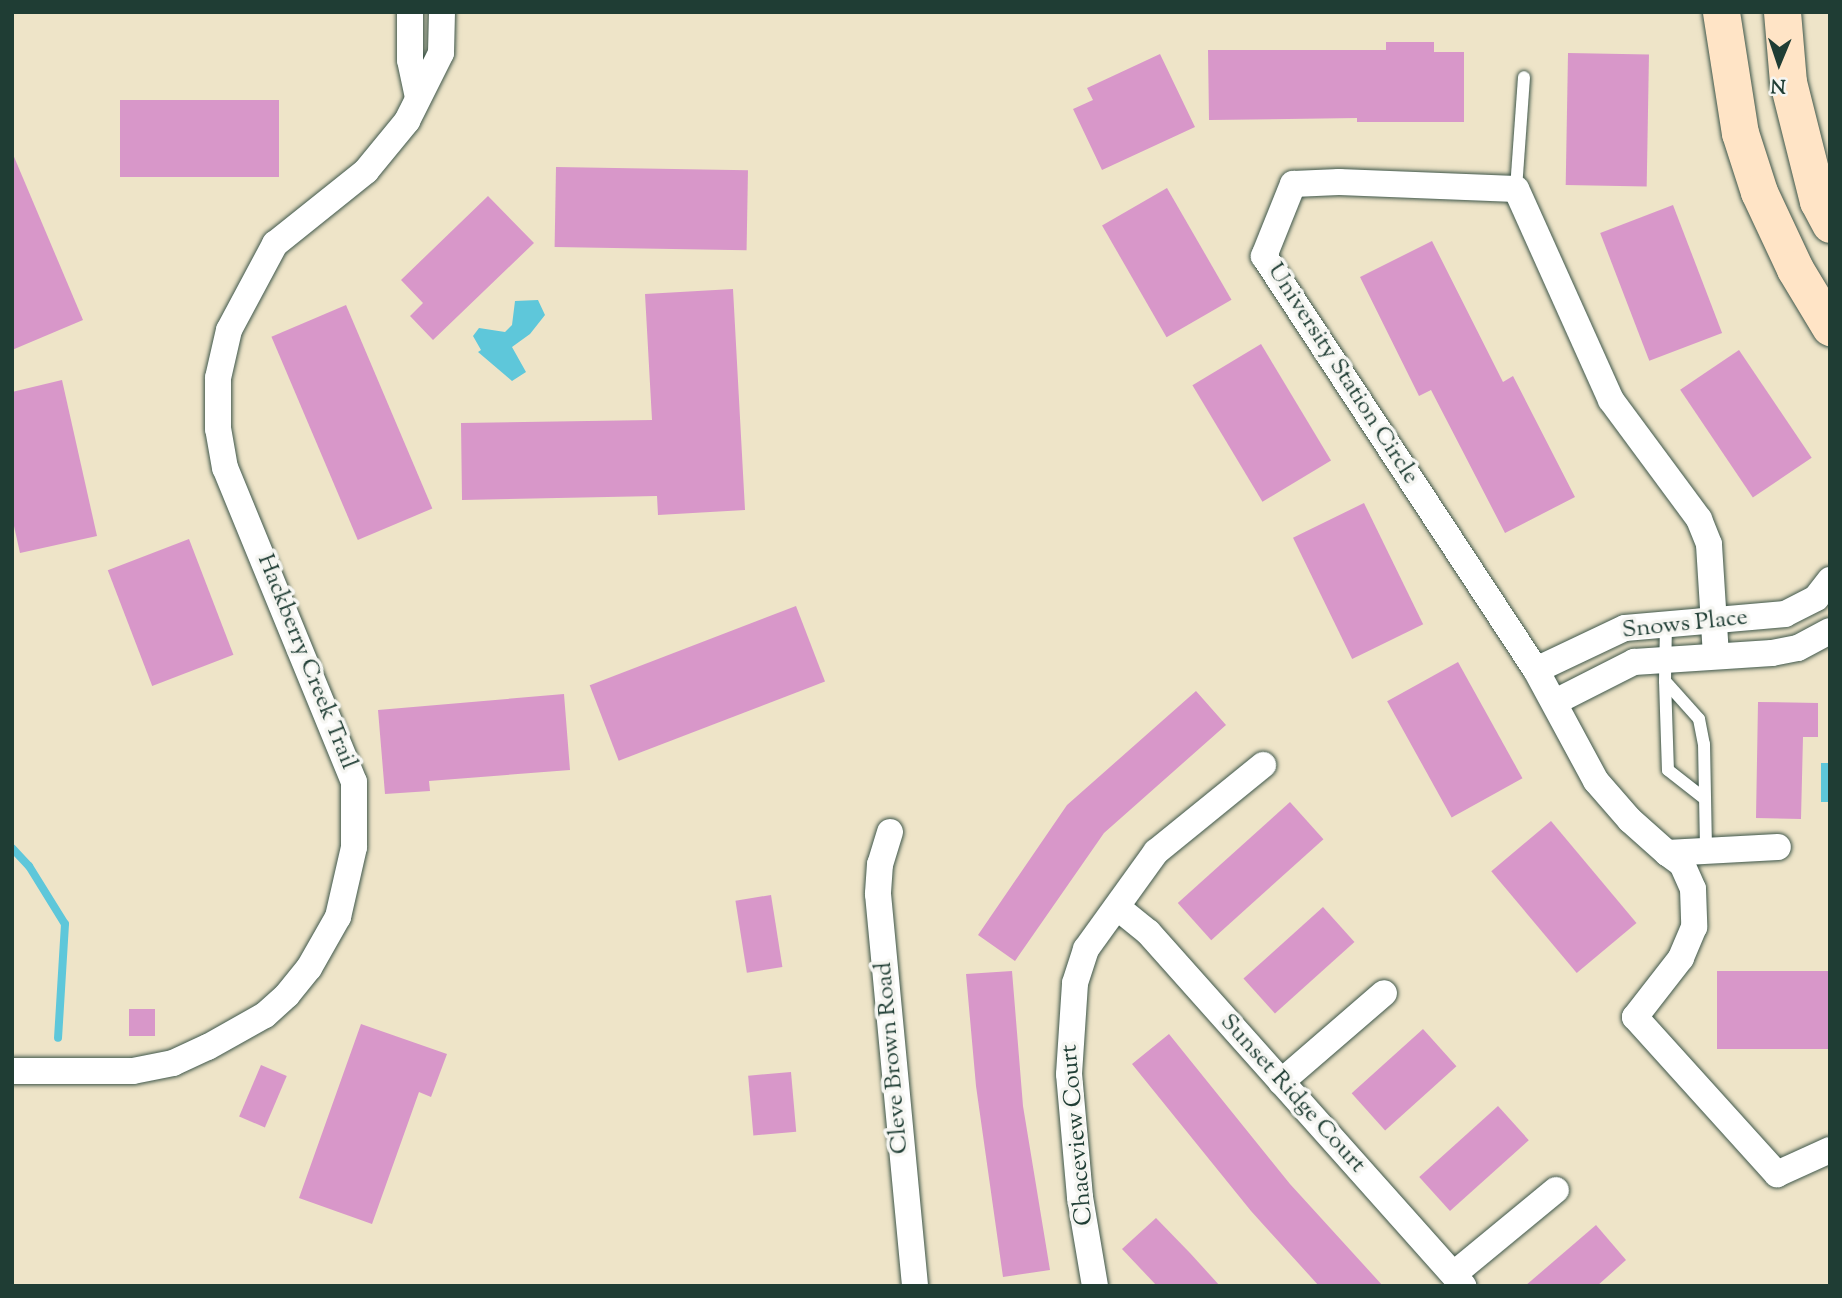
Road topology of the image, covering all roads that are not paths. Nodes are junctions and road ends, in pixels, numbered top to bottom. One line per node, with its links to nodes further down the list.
1 (410, 12): 6 (street)
2 (442, 12): 6 (street, Hackberry Creek Trail)
3 (1721, 12): 9 (street)
4 (1782, 12): 8 (street)
5 (1524, 77): 7 (lane)
6 (418, 97): 26 (street, Hackberry Creek Trail)
7 (1516, 189): 11 (street); 15 (street, University Station Circle)
8 (1830, 224)
9 (1830, 327)
10 (1830, 580): 11 (street, Snows Place)
11 (1714, 620): 12 (street, Snows Place); 14 (street)
12 (1665, 623): 15 (street, Snows Place); 16 (lane)
13 (1830, 631): 14 (street, Snows Place)
14 (1716, 656): 16 (street, Snows Place)
15 (1536, 670): 17 (street, University Station Circle)
16 (1665, 670): 17 (street, Snows Place); 19 (lane); 19 (lane)
17 (1555, 702): 23 (street, University Station Circle)
18 (1263, 765): 24 (street, Chaceview Court)
19 (1705, 799): 22 (lane)
20 (890, 832): 31 (street, Cleve Brown Road)
21 (1778, 847): 22 (street)
22 (1706, 851): 23 (street)
23 (1667, 853): 28 (street, University Station Circle)
24 (1117, 907): 27 (street, Sunset Ridge Court); 32 (street, Chaceview Court)
25 (1384, 993): 27 (street)
26 (12, 1071)
27 (1282, 1082): 30 (street, Sunset Ridge Court)
28 (1830, 1150)
29 (1556, 1191): 30 (street)
30 (1459, 1280)
31 (915, 1286)
32 (1095, 1286)

